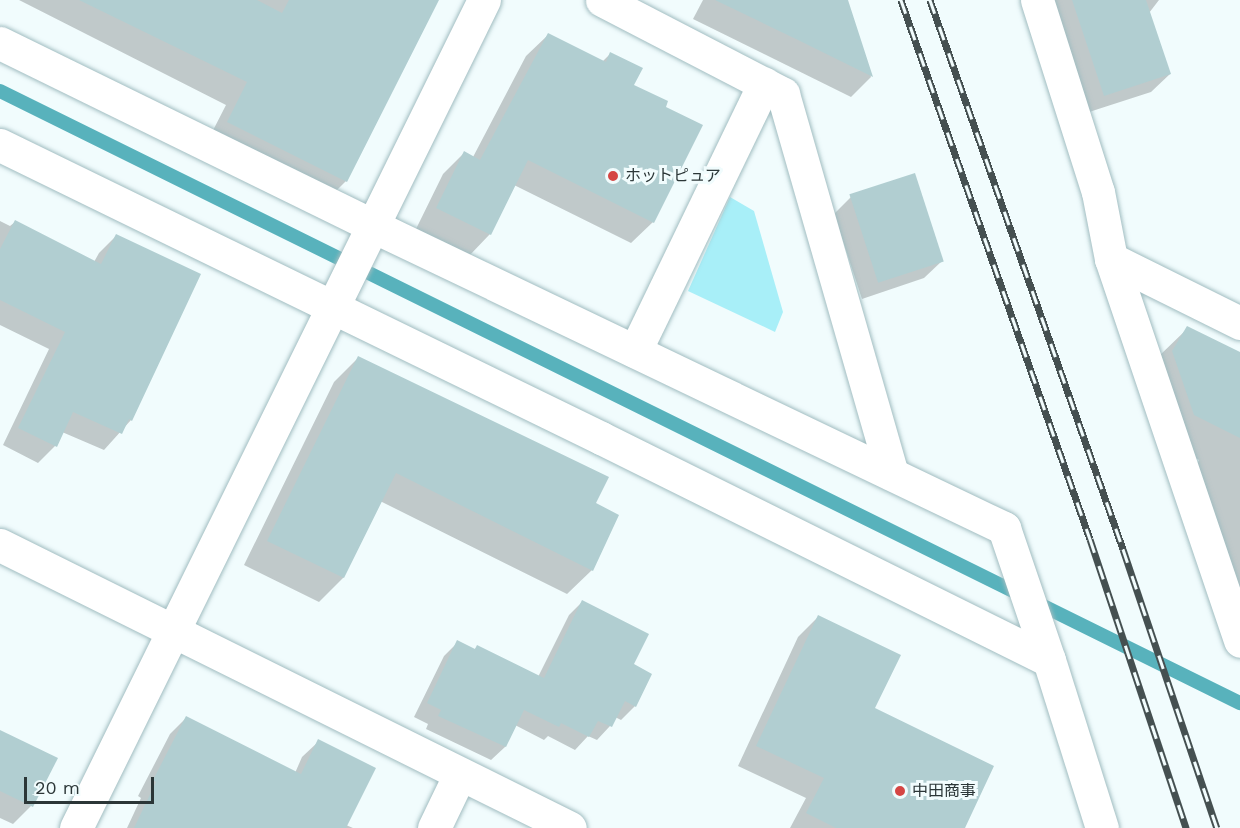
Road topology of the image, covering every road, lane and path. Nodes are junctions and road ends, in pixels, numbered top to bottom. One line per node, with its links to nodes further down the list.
1 (484, 0): 7 (street)
2 (602, 0): 5 (street)
3 (1037, 0): 8 (street)
4 (0, 44): 7 (street)
5 (764, 84): 11 (street); 12 (street)
6 (0, 145): 9 (street)
7 (369, 232): 9 (street); 11 (street)
8 (1111, 259): 10 (street); 15 (street)
9 (336, 299): 14 (street); 16 (street)
10 (1240, 323)
11 (635, 351): 12 (street)
12 (892, 474): 16 (street)
13 (0, 545): 14 (street)
14 (173, 631): 17 (street); 18 (street)
15 (1239, 635)
16 (1047, 654): 21 (street)
17 (460, 774): 19 (street); 20 (street)
18 (76, 828)
19 (434, 828)
20 (570, 828)
21 (1102, 828)

